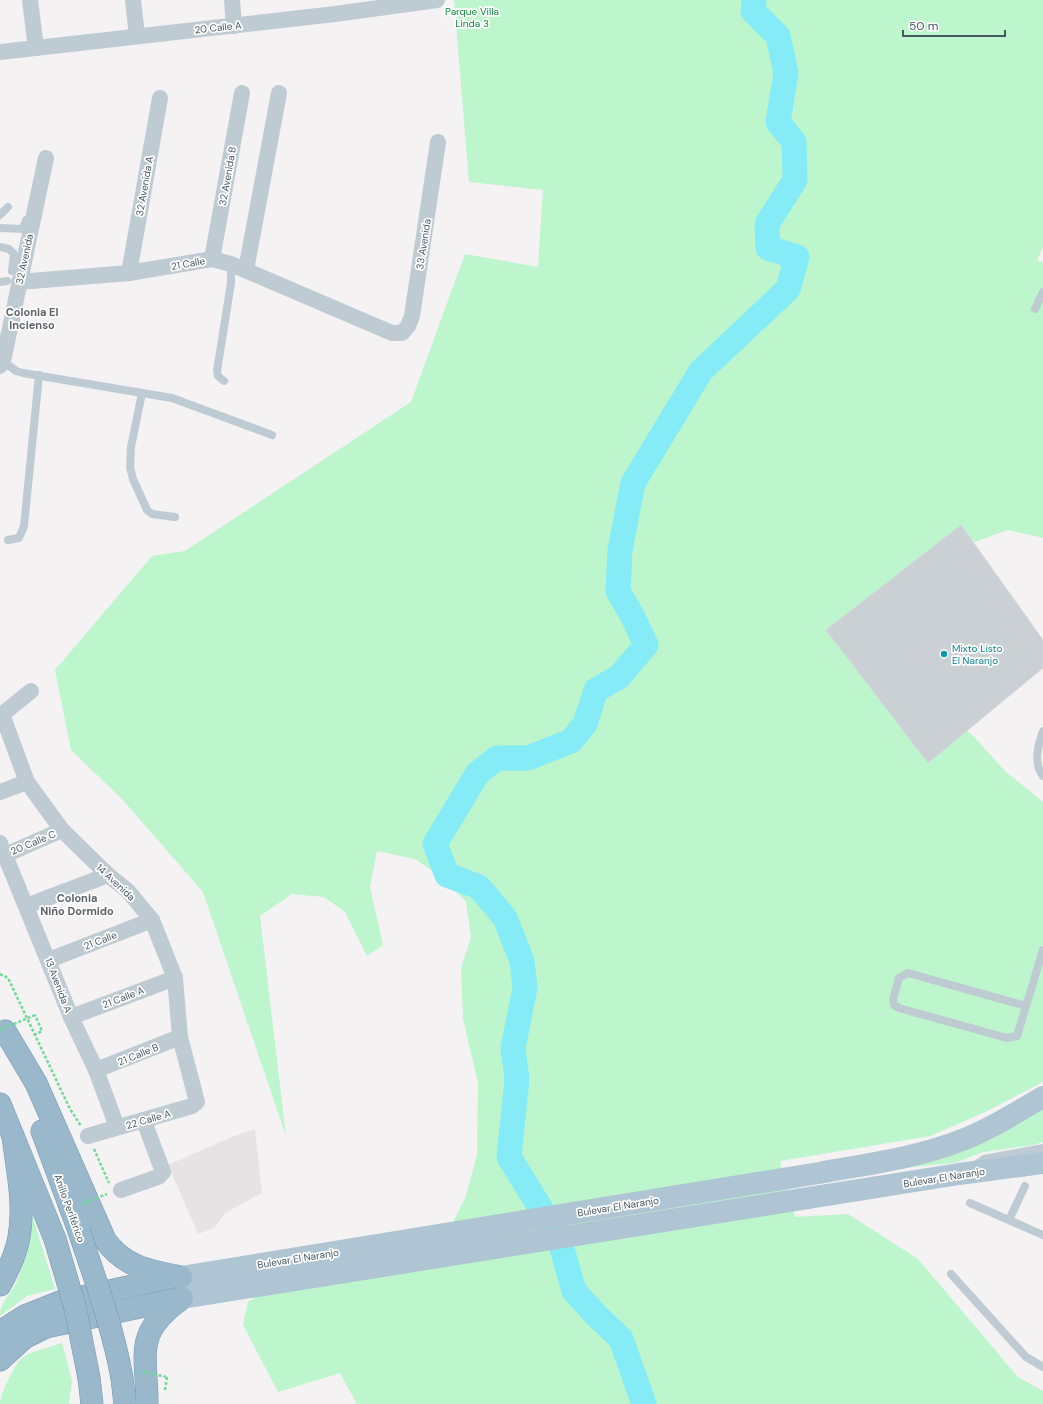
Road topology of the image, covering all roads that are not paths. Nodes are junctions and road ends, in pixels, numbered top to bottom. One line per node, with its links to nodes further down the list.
1 (30, 0): 8 (street)
2 (133, 0): 7 (street)
3 (232, 0): 6 (street)
4 (436, 1): 5 (street, 20 Calle A)
5 (334, 7): 6 (street, 20 Calle A)
6 (234, 26): 7 (street, 20 Calle A)
7 (137, 36): 8 (street, 20 Calle A)
8 (36, 48): 9 (street, 20 Calle A)
9 (0, 52)
10 (242, 93): 20 (street, 32 Avenida B)
11 (279, 93): 21 (street)
12 (160, 98): 22 (street, 32 Avenida A)
13 (438, 142): 26 (street, 33 Avenida)
14 (46, 158): 23 (street, 32 Avenida)
15 (8, 207): 16 (lane)
16 (0, 215)
17 (26, 219): 18 (lane)
18 (0, 228)
19 (0, 247): 23 (lane)
20 (212, 259): 21 (street, 21 Calle); 22 (street, 21 Calle)
21 (238, 267): 26 (street, 21 Calle); 29 (lane)
22 (128, 273): 23 (street, 21 Calle)
23 (9, 279): 27 (street, 32 Avenida)
24 (1043, 292): 25 (lane)
25 (1035, 309)
26 (392, 333)
27 (2, 363): 28 (lane)
28 (39, 375): 30 (lane); 33 (lane)
29 (224, 381)
30 (142, 393): 31 (lane); 32 (lane)
31 (272, 435)
32 (175, 517)
33 (8, 540)
34 (31, 691): 35 (street)
35 (1, 715): 39 (street, 14 Avenida)
36 (1043, 731): 37 (lane)
37 (1040, 766): 38 (lane)
38 (1043, 776)
39 (27, 782): 40 (street); 41 (street, 14 Avenida)
40 (0, 792)
41 (62, 830): 42 (street, 20 Calle C); 43 (street, 14 Avenida)
42 (2, 849): 44 (street, 13 Avenida A)
43 (108, 875): 44 (street); 45 (street, 14 Avenida)
44 (26, 906): 47 (street, 13 Avenida A)
45 (152, 920): 47 (street, 21 Calle); 48 (street, 14 Avenida)
46 (1043, 950): 49 (lane)
47 (49, 960): 50 (street, 13 Avenida A)
48 (175, 978): 50 (street, 21 Calle A); 52 (street, 14 Avenida)
49 (1026, 1006): 49 (lane)
50 (71, 1017): 53 (street, 13 Avenida A)
51 (2, 1026): 71 (highway); 76 (highway, Anillo Periférico, bridge)
52 (180, 1037): 53 (street, 21 Calle B); 54 (street, 14 Avenida)
53 (96, 1070): 58 (street, 13 Avenida A)
54 (195, 1092): 57 (street, 22 Calle A)
55 (1043, 1097): 71 (main road, Bulevar El Naranjo)
56 (0, 1104): 59 (highway)
57 (144, 1121): 58 (street, 22 Calle A); 65 (street)
58 (117, 1127): 60 (street, 22 Calle A)
59 (13, 1136): 70 (highway); 75 (highway, bridge)
60 (88, 1136)
61 (1043, 1148): 63 (lane)
62 (1043, 1163): 63 (main road, Bulevar El Naranjo)
63 (959, 1174): 71 (main road, Bulevar El Naranjo)
64 (1025, 1186): 67 (lane)
65 (112, 1191)
66 (970, 1203): 67 (lane)
67 (1008, 1220): 68 (lane)
68 (1043, 1235)
69 (951, 1274): 74 (lane)
70 (0, 1285)
71 (192, 1286): 72 (highway); 73 (highway); 77 (highway)
72 (0, 1332)
73 (0, 1360)
74 (1043, 1367)
75 (92, 1404)
76 (125, 1404)
77 (147, 1404)

